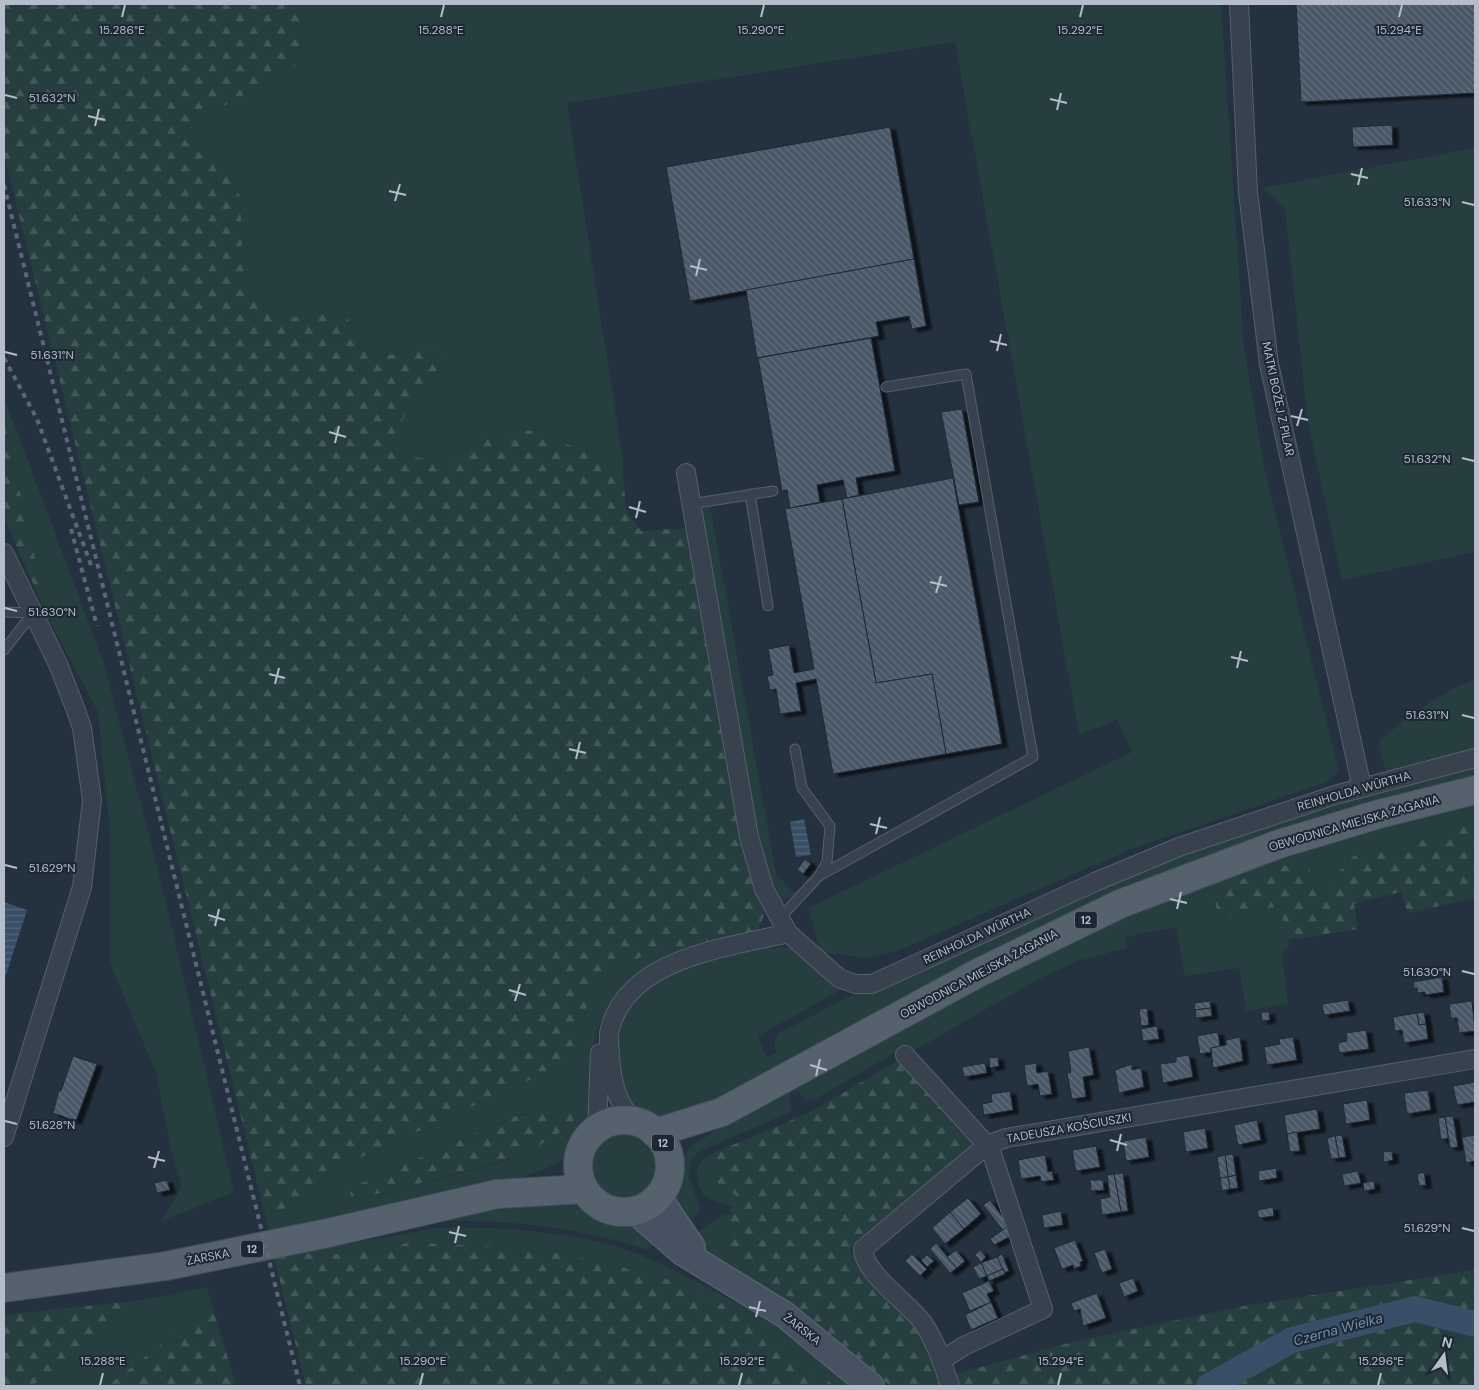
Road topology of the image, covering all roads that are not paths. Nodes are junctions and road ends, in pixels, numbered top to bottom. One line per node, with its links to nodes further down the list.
1 (1239, 4): 14 (street, MATKI BOŻEJ Z PILAR)
2 (886, 387): 16 (lane)
3 (686, 473): 6 (street, REINHOLDA WÜRTHA)
4 (773, 491): 5 (lane)
5 (750, 494): 6 (lane); 8 (lane)
6 (691, 504): 17 (street, REINHOLDA WÜRTHA)
7 (4, 554): 10 (street)
8 (768, 606)
9 (4, 612): 10 (lane)
10 (33, 613): 11 (lane); 24 (street)
11 (4, 650)
12 (795, 749): 16 (lane)
13 (1475, 758): 14 (street, REINHOLDA WÜRTHA)
14 (1362, 788): 17 (street, REINHOLDA WÜRTHA)
15 (1475, 790): 21 (main road, OBWODNICA MIEJSKA ŻAGANIA / 12)
16 (819, 876): 17 (lane)
17 (784, 925): 18 (street)
18 (609, 1034): 22 (street); 23 (street)
19 (905, 1054): 25 (street)
20 (1475, 1058): 25 (street, TADEUSZA KOŚCIUSZKI)
21 (722, 1112): 22 (main road, OBWODNICA MIEJSKA ŻAGANIA / 12); 27 (main road, OBWODNICA MIEJSKA ŻAGANIA / 12)
22 (645, 1127): 23 (main road, 12); 27 (main road, 12)
23 (596, 1130): 26 (main road)
24 (4, 1136)
25 (987, 1145): 34 (street); 34 (street, TADEUSZA KOŚCIUSZKI)
26 (579, 1156): 28 (main road); 29 (main road, ŻARSKA)
27 (670, 1163): 30 (main road, 12)
28 (584, 1189): 29 (main road, ŻARSKA / 12); 31 (main road)
29 (497, 1194): 33 (main road, ŻARSKA / 12)
30 (659, 1195): 31 (main road); 32 (street, ŻARSKA)
31 (635, 1211): 32 (street, ŻARSKA)
32 (702, 1264): 35 (street, ŻARSKA)
33 (4, 1288)
34 (942, 1360): 36 (street, TADEUSZA KOŚCIUSZKI)
35 (871, 1386)
36 (950, 1386)

